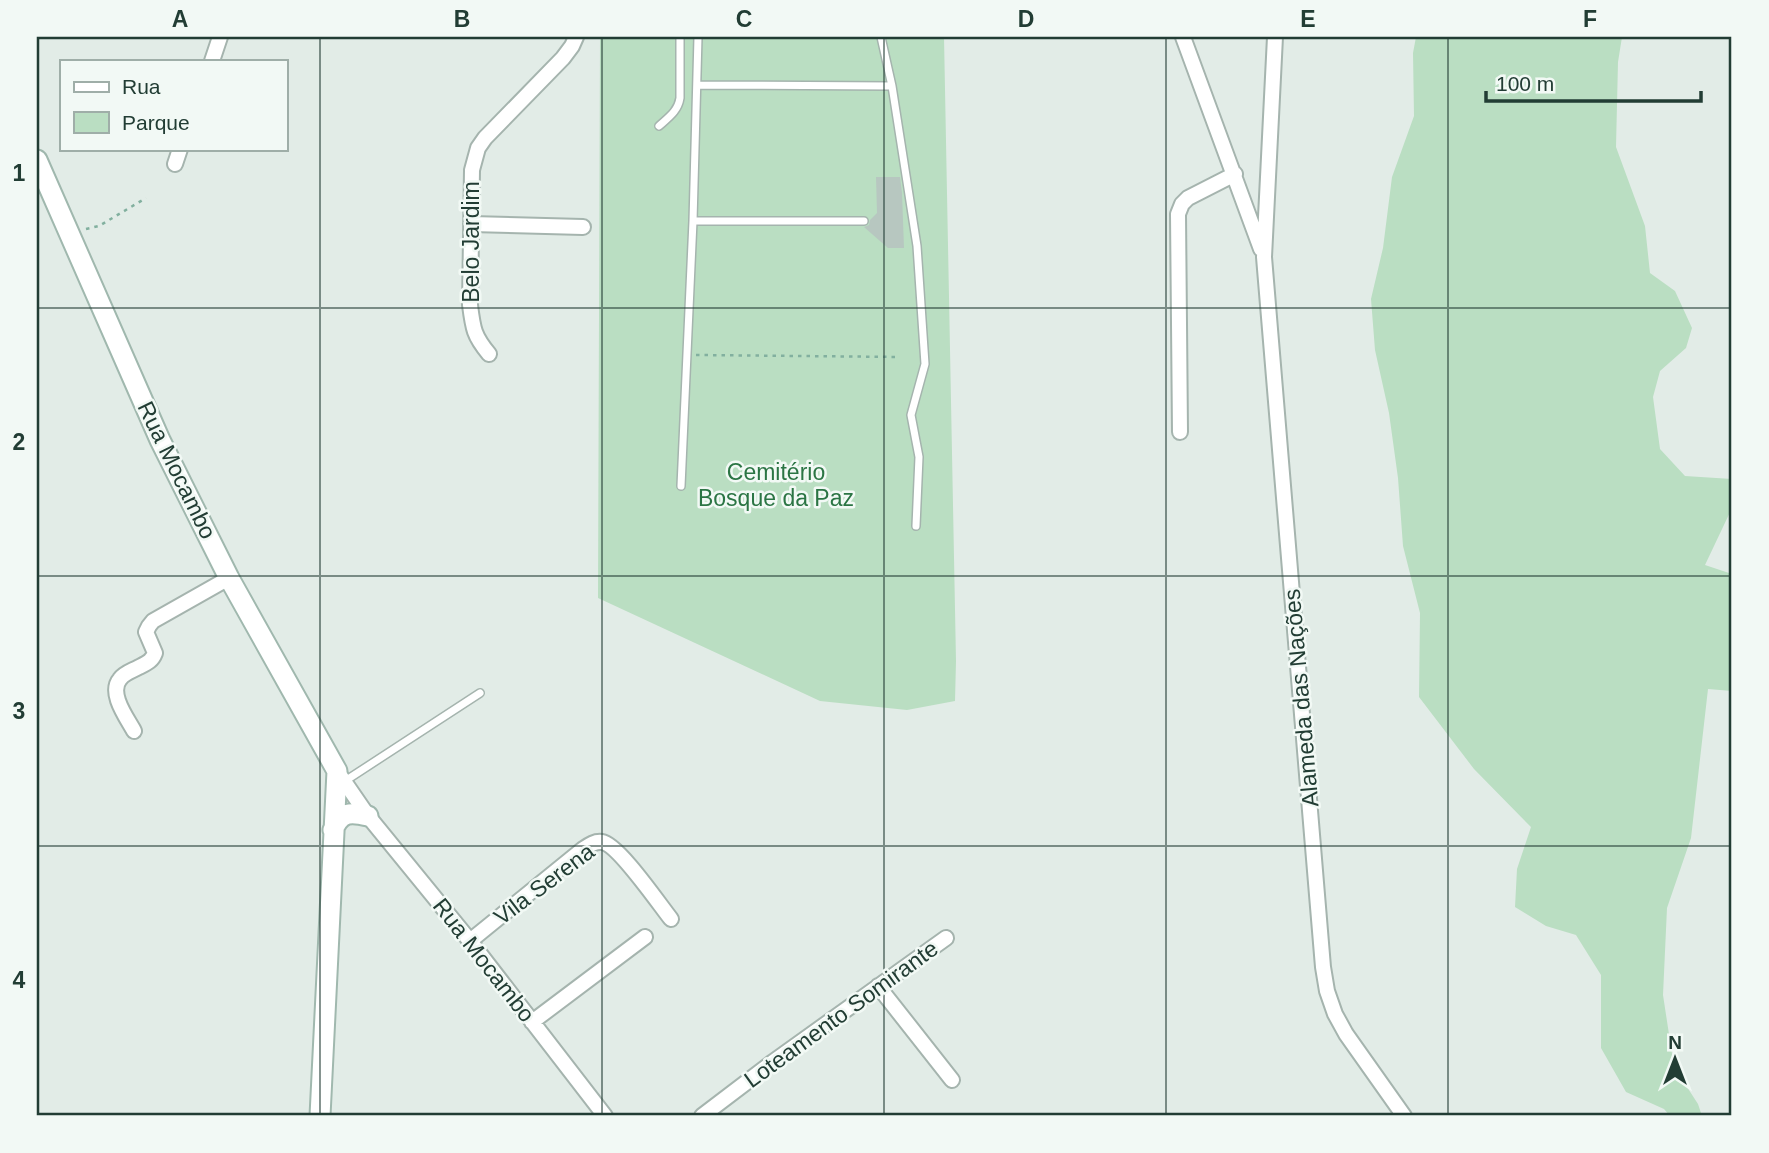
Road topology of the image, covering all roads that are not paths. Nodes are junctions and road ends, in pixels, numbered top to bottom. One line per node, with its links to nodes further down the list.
1 (220, 37): 8 (street)
2 (576, 37): 18 (street, Belo Jardim)
3 (680, 37): 11 (lane)
4 (698, 37): 9 (lane)
5 (880, 37): 10 (lane)
6 (1183, 37): 15 (street, Alameda das Nações)
7 (1275, 37): 20 (street, Alameda das Nações)
8 (212, 60)
9 (698, 85): 10 (lane); 16 (lane)
10 (892, 86): 24 (lane)
11 (659, 126)
12 (180, 150): 14 (street)
13 (37, 160): 25 (main road, Rua Mocambo)
14 (175, 164)
15 (1235, 174): 20 (street, Alameda das Nações); 22 (street)
16 (693, 220): 17 (lane); 23 (lane)
17 (864, 221)
18 (471, 224): 19 (street); 21 (street, Belo Jardim)
19 (583, 227)
20 (1264, 257): 41 (street, Alameda das Nações)
21 (489, 354)
22 (1180, 432)
23 (681, 486)
24 (916, 526)
25 (229, 578): 27 (street); 28 (main road, Rua Mocambo)
26 (480, 692): 28 (lane)
27 (134, 731)
28 (341, 776): 29 (street, Rua Mocambo); 30 (main road)
29 (368, 816): 30 (main road); 34 (street, Rua Mocambo)
30 (333, 830): 38 (main road)
31 (671, 919): 34 (street, Vila Serena)
32 (645, 937): 36 (street)
33 (946, 938): 35 (street, Loteamento Somirante)
34 (470, 941): 36 (street, Rua Mocambo)
35 (878, 986): 37 (street); 40 (street, Loteamento Somirante)
36 (533, 1022): 39 (street, Rua Mocambo)
37 (953, 1080)
38 (320, 1116)
39 (605, 1116)
40 (702, 1116)
41 (1404, 1116)

